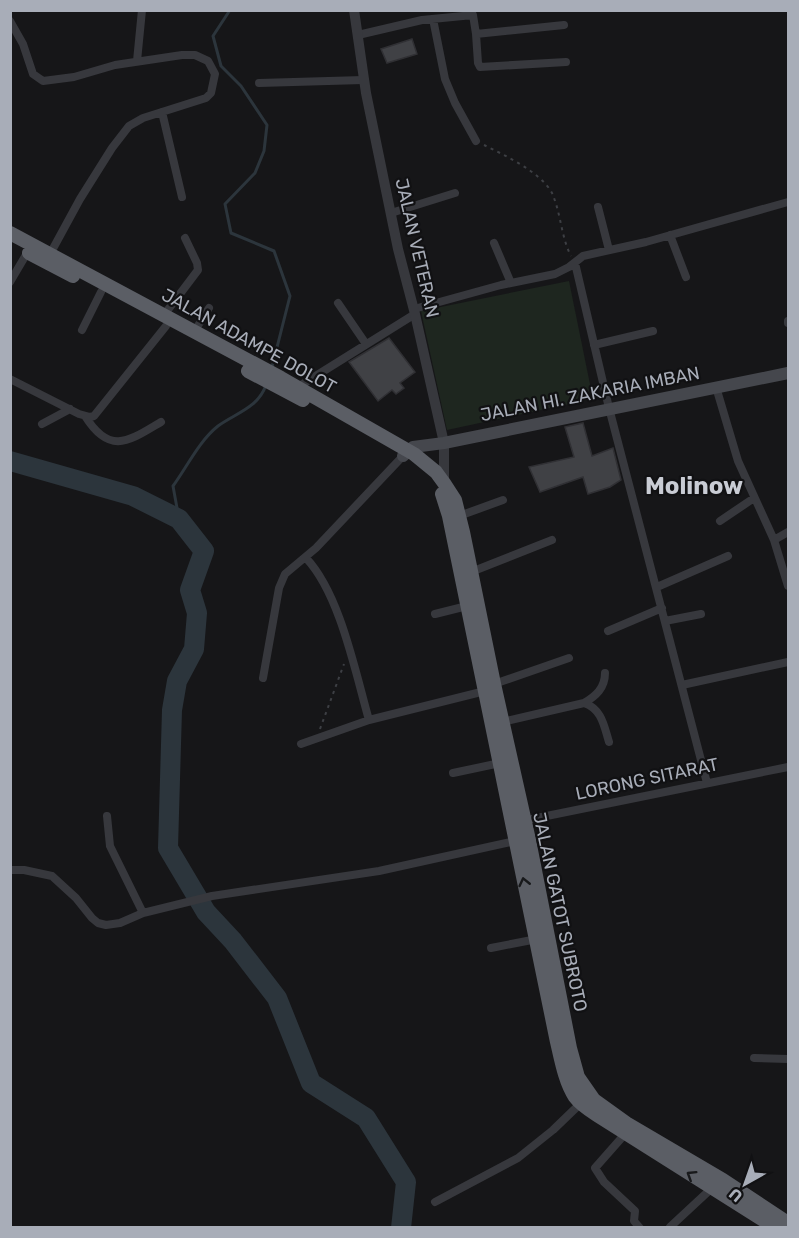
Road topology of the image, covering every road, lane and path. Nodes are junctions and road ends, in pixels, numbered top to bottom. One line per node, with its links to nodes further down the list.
1 (142, 10): 9 (street)
2 (354, 10): 8 (street, JALAN VETERAN)
3 (472, 13): 4 (street); 7 (street)
4 (433, 19): 8 (street); 14 (street)
5 (10, 21): 9 (street)
6 (564, 25): 7 (street)
7 (476, 34): 10 (street)
8 (358, 35): 11 (street, JALAN VETERAN)
9 (137, 61): 13 (street)
10 (566, 62)
11 (363, 80): 12 (street); 19 (street, JALAN VETERAN)
12 (260, 83)
13 (162, 112): 16 (street); 28 (street)
14 (476, 141): 27 (path)
15 (455, 193): 19 (street)
16 (182, 197)
17 (789, 202): 21 (street)
18 (598, 207): 26 (street)
19 (391, 213): 36 (street, JALAN VETERAN)
20 (10, 233): 25 (highway, JALAN ADAMPE DOLOT)
21 (670, 235): 26 (street); 30 (street)
22 (185, 237): 37 (street)
23 (10, 243): 25 (highway, JALAN ADAMPE DOLOT)
24 (494, 243): 32 (street)
25 (30, 249): 28 (highway, JALAN ADAMPE DOLOT); 31 (street)
26 (609, 250): 29 (street)
27 (569, 252)
28 (48, 258): 33 (highway, JALAN ADAMPE DOLOT); 37 (highway, JALAN ADAMPE DOLOT)
29 (575, 263): 32 (street); 42 (street)
30 (686, 277)
31 (10, 282)
32 (512, 282): 36 (street)
33 (101, 292): 37 (highway, JALAN ADAMPE DOLOT); 38 (street)
34 (338, 303): 41 (street)
35 (209, 308): 40 (street)
36 (415, 311): 41 (street); 54 (street, JALAN VETERAN)
37 (165, 321): 40 (highway, JALAN ADAMPE DOLOT); 43 (highway, JALAN ADAMPE DOLOT); 51 (street)
38 (82, 330)
39 (652, 331): 42 (street)
40 (194, 332): 43 (highway, JALAN ADAMPE DOLOT)
41 (366, 344): 47 (street)
42 (594, 345): 49 (street)
43 (262, 373): 46 (highway, JALAN ADAMPE DOLOT)
44 (789, 373): 48 (main road, JALAN HI. ZAKARIA IMBAN)
45 (10, 379): 50 (street)
46 (279, 382): 47 (highway, JALAN ADAMPE DOLOT); 55 (highway, JALAN ADAMPE DOLOT)
47 (298, 387): 55 (highway, JALAN ADAMPE DOLOT)
48 (716, 387): 49 (main road, JALAN HI. ZAKARIA IMBAN); 57 (street)
49 (609, 408): 54 (main road, JALAN HI. ZAKARIA IMBAN); 69 (street)
50 (70, 409): 51 (street); 53 (street)
51 (85, 416): 52 (street)
52 (161, 422)
53 (42, 424)
54 (444, 443): 55 (main road, JALAN HI. ZAKARIA IMBAN); 56 (street, JALAN VETERAN)
55 (405, 453): 56 (highway, JALAN ADAMPE DOLOT); 66 (street)
56 (447, 495): 59 (highway, JALAN GATOT SUBROTO); 65 (highway, JALAN GATOT SUBROTO)
57 (754, 498): 60 (street); 63 (street)
58 (503, 500): 59 (street)
59 (459, 516): 65 (highway, JALAN GATOT SUBROTO)
60 (720, 521)
61 (789, 532): 63 (street)
62 (552, 540): 67 (street)
63 (774, 540): 68 (street)
64 (728, 556): 69 (street)
65 (463, 557): 67 (highway, JALAN GATOT SUBROTO); 70 (highway, JALAN GATOT SUBROTO)
66 (306, 558): 76 (street); 80 (street)
67 (471, 572): 82 (highway, JALAN GATOT SUBROTO)
68 (789, 586)
69 (657, 587): 71 (street)
70 (467, 606): 72 (street); 82 (highway, JALAN GATOT SUBROTO)
71 (662, 608): 74 (street); 75 (street)
72 (435, 614)
73 (701, 614): 74 (street)
74 (665, 621): 81 (street)
75 (609, 631)
76 (349, 651): 84 (street); 86 (path)
77 (569, 658): 82 (street)
78 (789, 662): 81 (street)
79 (605, 673): 83 (street)
80 (262, 678)
81 (682, 685): 92 (street)
82 (489, 688): 84 (street); 85 (highway, JALAN GATOT SUBROTO); 89 (highway, JALAN GATOT SUBROTO)
83 (584, 703): 85 (street); 87 (street)
84 (369, 720): 86 (street)
85 (502, 722): 94 (highway, JALAN GATOT SUBROTO)
86 (315, 740): 88 (street)
87 (609, 742)
88 (301, 744)
89 (500, 763): 91 (street); 94 (highway, JALAN GATOT SUBROTO)
90 (789, 766): 92 (street, LORONG SITARAT)
91 (453, 773)
92 (707, 783): 94 (street, LORONG SITARAT)
93 (108, 816): 97 (street)
94 (518, 822): 95 (highway, JALAN GATOT SUBROTO); 100 (highway, JALAN GATOT SUBROTO)
95 (515, 841): 97 (street); 98 (highway, JALAN GATOT SUBROTO, one-way to 95)
96 (10, 870): 97 (street)
97 (143, 913)
98 (537, 939): 99 (street); 100 (highway, JALAN GATOT SUBROTO)
99 (492, 948)
100 (564, 1045): 103 (highway, JALAN GATOT SUBROTO); 107 (highway, JALAN GATOT SUBROTO)
101 (754, 1058): 102 (street)
102 (789, 1059)
103 (576, 1108): 104 (highway, JALAN GATOT SUBROTO); 106 (street)
104 (625, 1134): 105 (highway, JALAN GATOT SUBROTO, one-way to 104); 108 (street)
105 (712, 1188): 109 (street); 110 (highway, JALAN GATOT SUBROTO)
106 (435, 1202)
107 (789, 1223)
108 (640, 1227)
109 (670, 1227)
110 (775, 1227)

